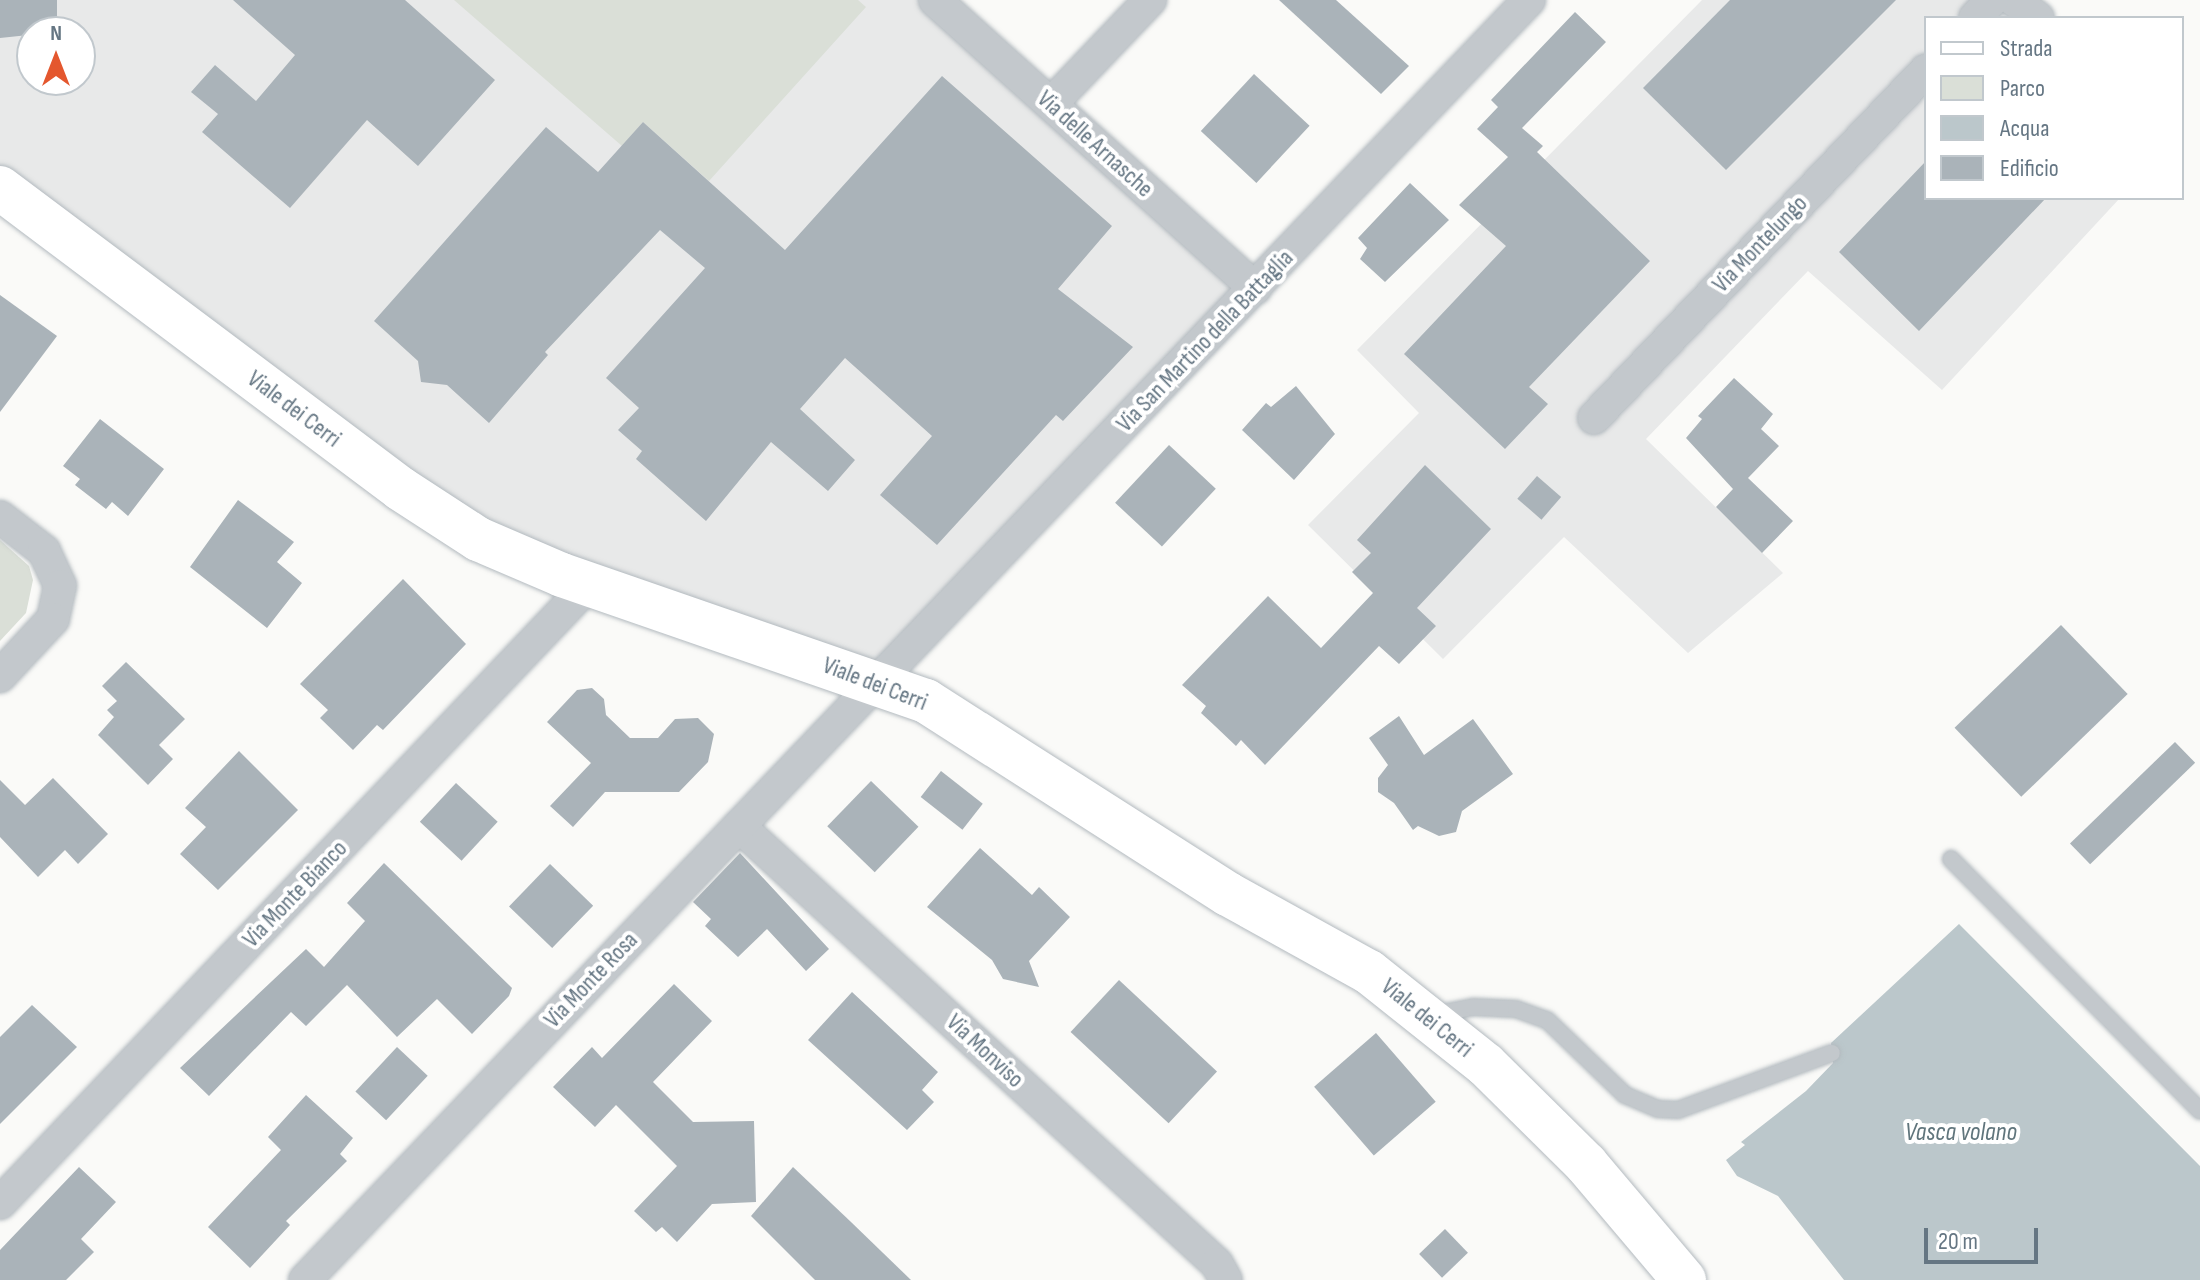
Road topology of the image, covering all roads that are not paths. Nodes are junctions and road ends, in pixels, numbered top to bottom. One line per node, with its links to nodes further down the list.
1 (935, 0): 9 (street, Via delle Arnasche)
2 (1150, 0): 9 (street)
3 (1529, 0): 11 (street, Via San Martino della Battaglia)
4 (1992, 0): 6 (street)
5 (2014, 0): 7 (street)
6 (1977, 16)
7 (2035, 16)
8 (1924, 72): 12 (street, Via Montelungo)
9 (1051, 104): 11 (street, Via delle Arnasche)
10 (0, 188): 14 (street, Viale dei Cerri)
11 (1255, 288): 16 (street, Via San Martino della Battaglia)
12 (1594, 418)
13 (0, 517): 15 (street)
14 (589, 584): 16 (street, Viale dei Cerri); 22 (street, Via Monte Bianco)
15 (0, 676)
16 (880, 683): 17 (street, Via Monte Rosa); 19 (street, Viale dei Cerri)
17 (739, 826): 23 (street, Via Monte Rosa); 24 (street, Via Monviso)
18 (1951, 859): 21 (lane)
19 (1428, 1016): 20 (lane); 25 (street, Viale dei Cerri)
20 (1832, 1053)
21 (2200, 1111)
22 (0, 1203)
23 (305, 1280)
24 (1226, 1280)
25 (1684, 1280)

